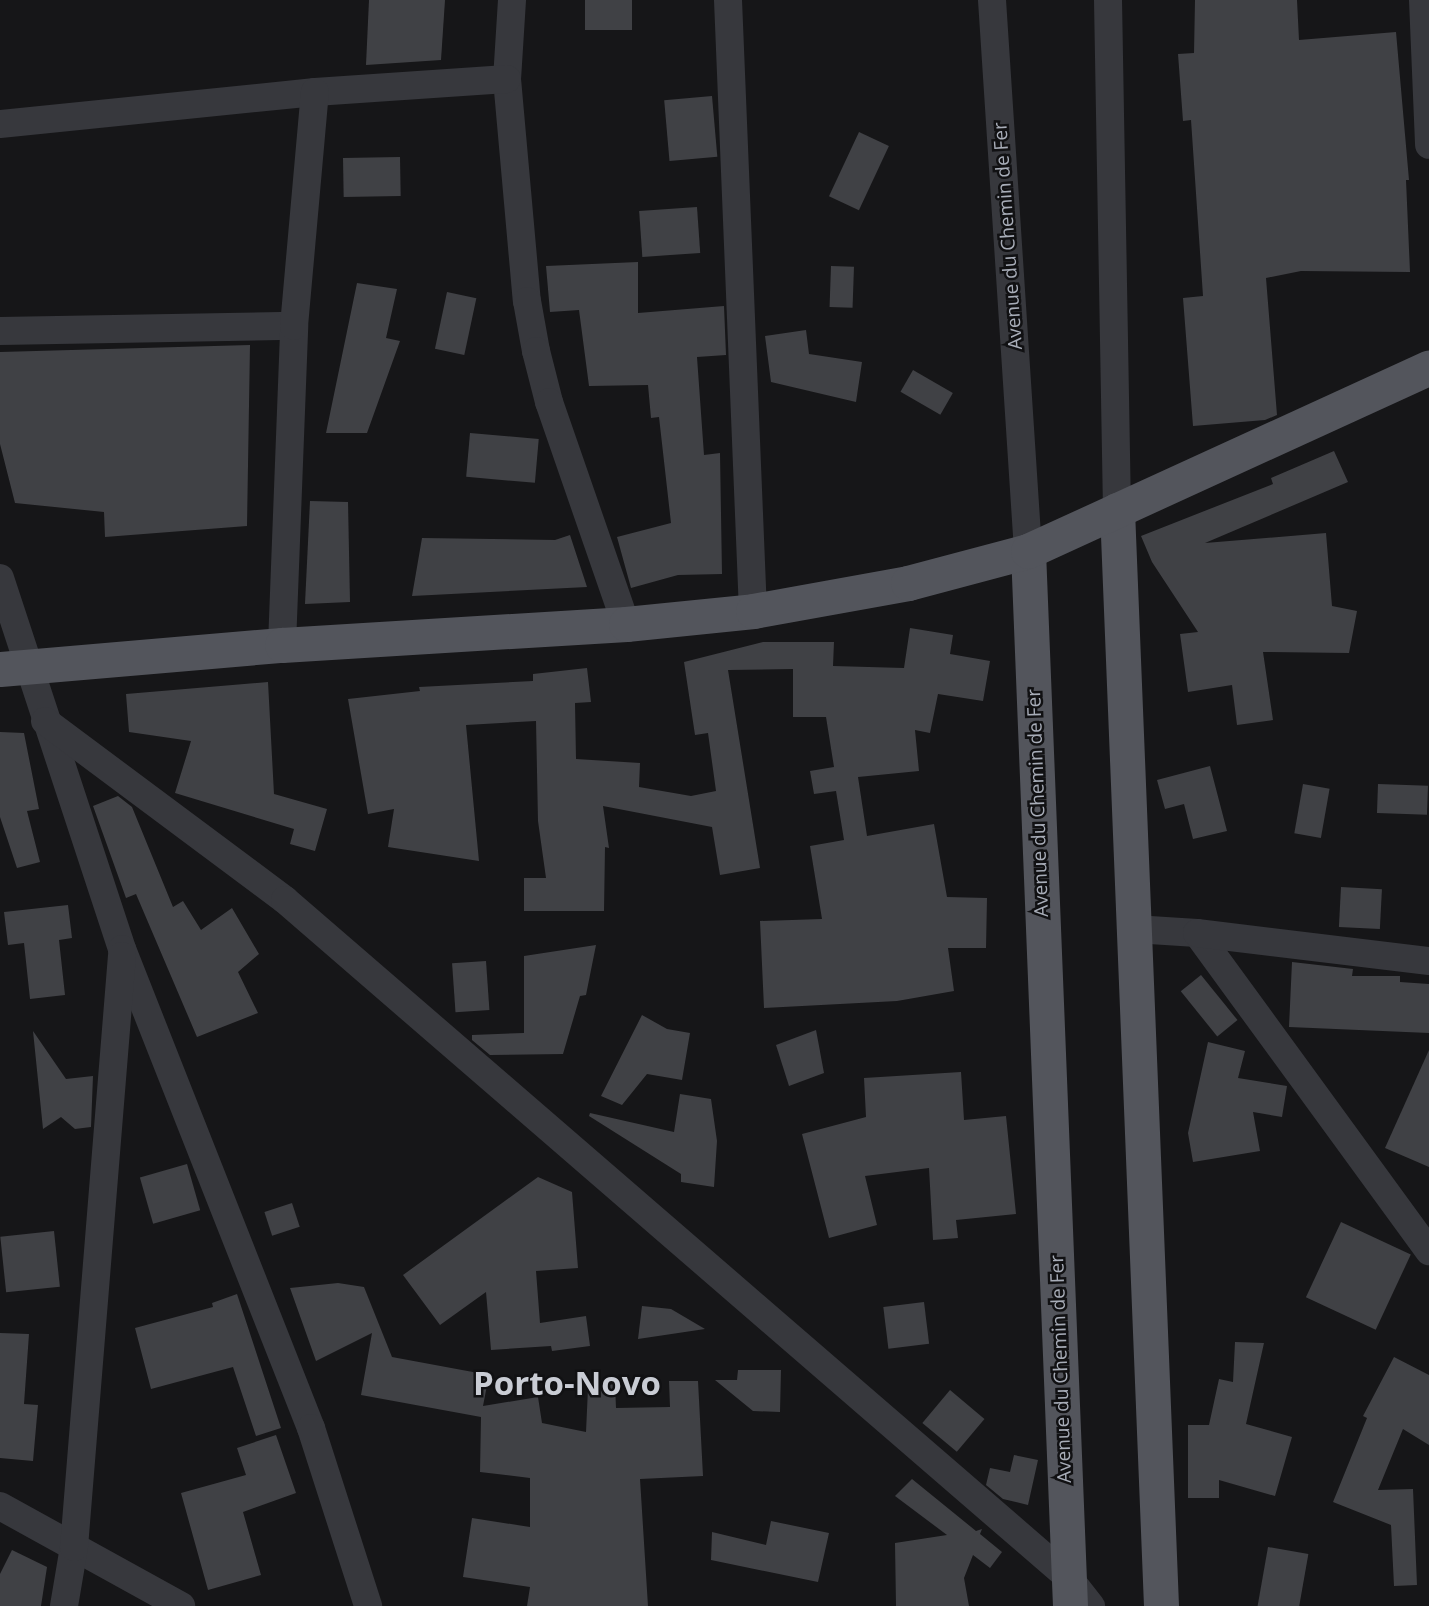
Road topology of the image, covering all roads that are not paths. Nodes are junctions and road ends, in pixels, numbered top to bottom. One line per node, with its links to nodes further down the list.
1 (512, 0): 6 (street)
2 (728, 0): 16 (street)
3 (992, 0): 14 (street, Avenue du Chemin de Fer)
4 (1108, 0): 13 (street)
5 (1423, 0): 9 (street)
6 (507, 79): 7 (street); 17 (street)
7 (315, 92): 8 (street); 10 (street)
8 (0, 124)
9 (1429, 145)
10 (294, 326): 11 (street); 18 (street)
11 (0, 331)
12 (1429, 367): 13 (main road)
13 (1117, 510): 14 (main road); 21 (main road)
14 (1028, 551): 16 (main road); 28 (main road, Avenue du Chemin de Fer)
15 (0, 578): 19 (street)
16 (753, 611): 17 (main road)
17 (626, 624): 18 (main road)
18 (282, 645): 19 (main road)
19 (15, 668): 20 (street)
20 (45, 721): 23 (street); 28 (street)
21 (1134, 929): 22 (street); 33 (main road)
22 (1198, 933): 24 (street); 25 (street)
23 (122, 949): 27 (street); 31 (street)
24 (1429, 961)
25 (1429, 1251)
26 (0, 1506): 27 (street)
27 (74, 1547): 29 (street); 30 (street)
28 (1069, 1592): 32 (street)
29 (64, 1606)
30 (181, 1606)
31 (368, 1606)
32 (1091, 1606)
33 (1161, 1606)

